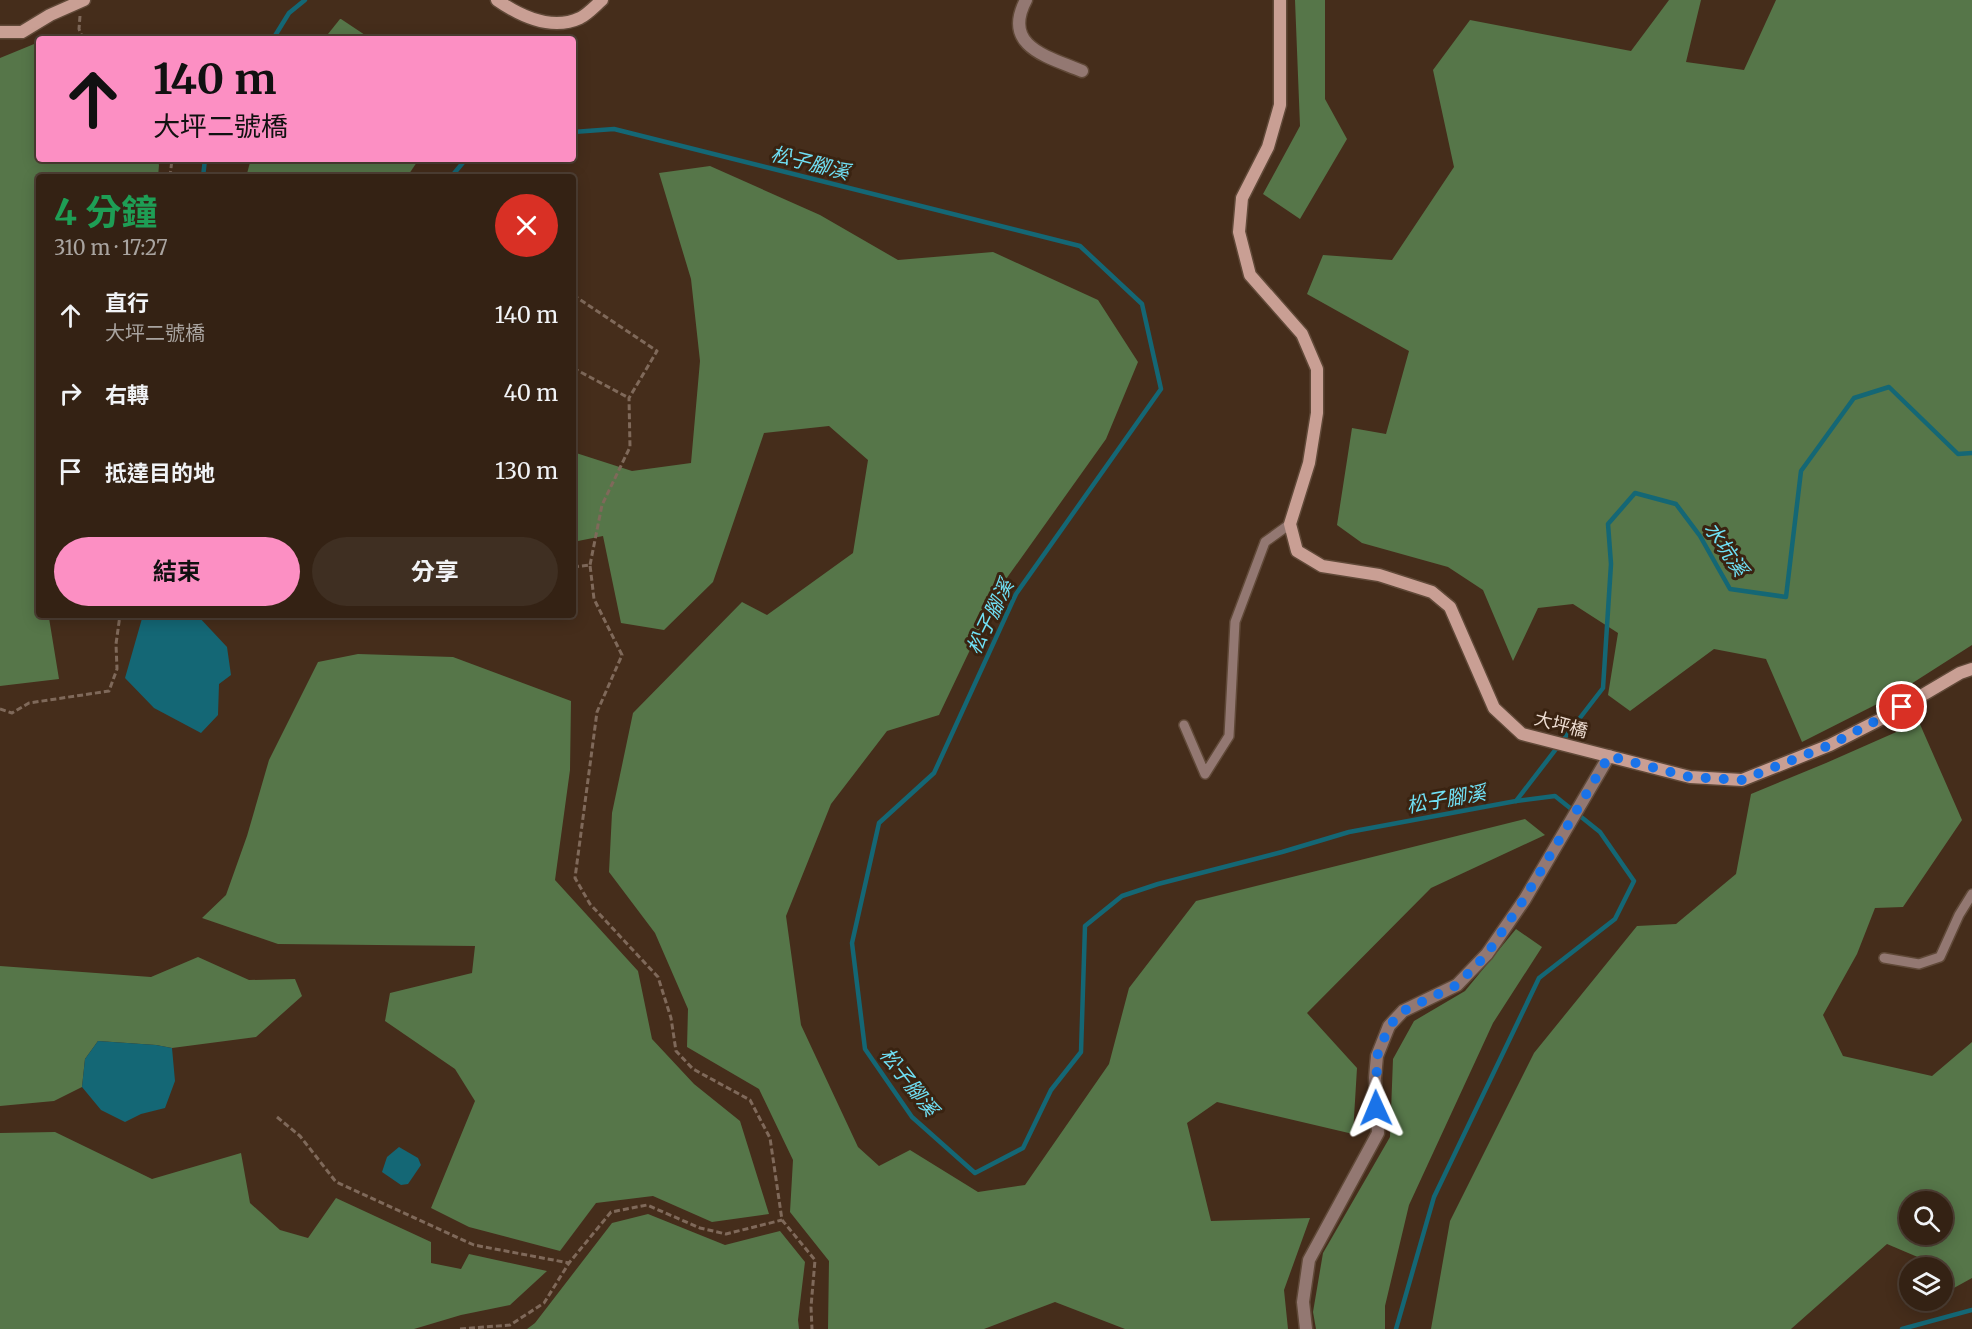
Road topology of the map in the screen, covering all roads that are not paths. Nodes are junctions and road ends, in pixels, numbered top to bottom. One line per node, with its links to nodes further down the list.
1 (497, 0): 2 (street)
2 (602, 0)
3 (1026, 0): 7 (street)
4 (1280, 0): 8 (street)
5 (83, 1): 6 (street)
6 (0, 32)
7 (1082, 70)
8 (1290, 524): 10 (lane); 11 (street, 大坪橋)
9 (1972, 669): 11 (street, 大坪橋)
10 (1184, 725)
11 (1609, 756): 14 (street)
12 (1972, 894): 13 (lane)
13 (1884, 958)
14 (1306, 1329)

